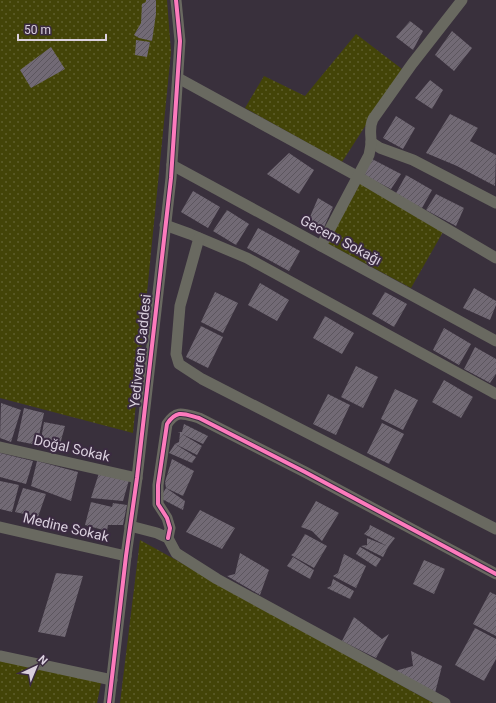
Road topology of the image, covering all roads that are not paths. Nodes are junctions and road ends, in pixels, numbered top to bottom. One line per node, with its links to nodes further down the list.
1 (462, 0): 4 (street)
2 (179, 3): 3 (street, Yediveren Caddesi)
3 (178, 78): 5 (street, Yediveren Caddesi); 6 (street)
4 (371, 142): 6 (street); 7 (street)
5 (172, 165): 8 (street, Yediveren Caddesi); 10 (street, Gecem Sokağı)
6 (358, 176): 10 (street); 11 (street)
7 (496, 203)
8 (165, 225): 9 (street); 15 (street, Yediveren Caddesi)
9 (198, 238): 13 (street); 18 (street)
10 (321, 246): 12 (street, Gecem Sokağı)
11 (496, 258)
12 (496, 341)
13 (496, 394)
14 (0, 447): 15 (street, Doğal Sokak)
15 (137, 478): 16 (street, Yediveren Caddesi)
16 (130, 526): 19 (street); 20 (street, Yediveren Caddesi)
17 (0, 527): 20 (street, Medine Sokak)
18 (496, 530)
19 (168, 538): 21 (street); 25 (street)
20 (126, 556): 23 (street, Yediveren Caddesi)
21 (496, 574)
22 (0, 656): 23 (street)
23 (112, 680): 24 (street, Yediveren Caddesi)
24 (109, 703)
25 (445, 703)

